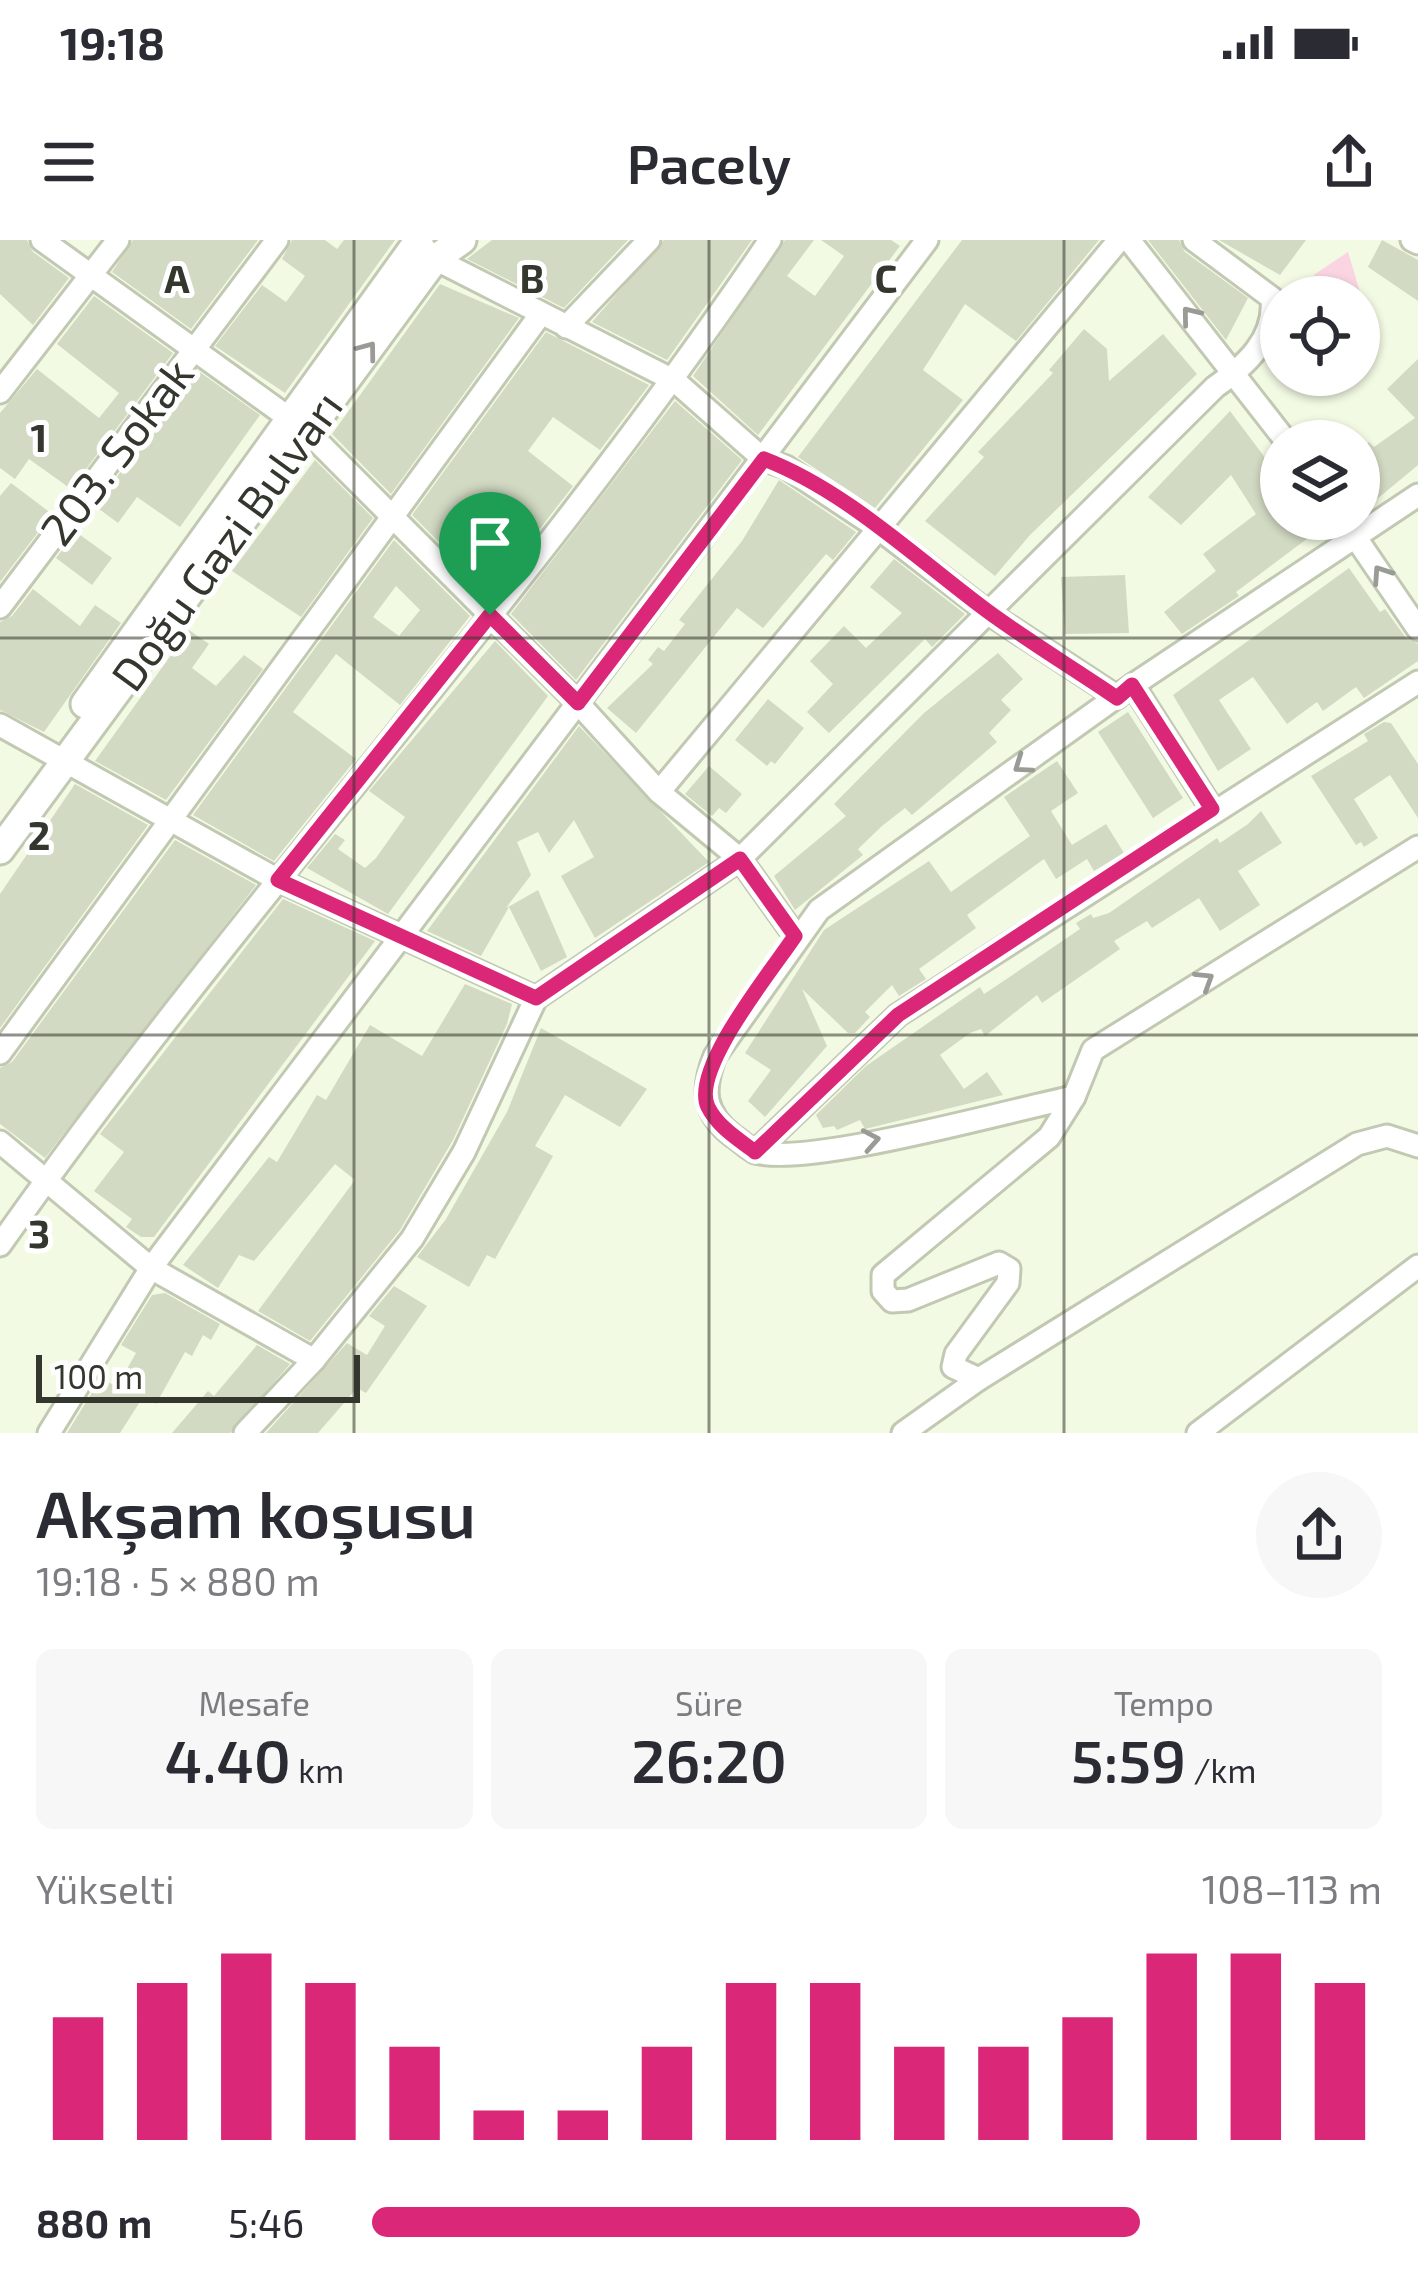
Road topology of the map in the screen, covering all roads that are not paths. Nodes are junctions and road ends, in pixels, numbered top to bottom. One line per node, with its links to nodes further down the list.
1 (42, 240): 12 (street)
2 (118, 240): 12 (street)
3 (277, 240): 15 (street, 203. Sokak)
4 (462, 240): 11 (main road, Doğu Gazi Bulvarı)
5 (649, 240): 14 (street)
6 (770, 240): 17 (street)
7 (927, 240): 21 (street)
8 (1119, 240): 25 (street)
9 (1129, 240): 16 (street, one-way to 9)
10 (1194, 240): 16 (street)
11 (422, 245): 13 (street); 20 (main road, Doğu Gazi Bulvarı)
12 (91, 276): 15 (street); 18 (street)
13 (540, 315): 14 (street); 24 (street)
14 (566, 327): 17 (street)
15 (195, 348): 20 (street); 28 (street, 203. Sokak)
16 (1236, 372): 19 (street); 29 (street)
17 (675, 381): 21 (street); 30 (street)
18 (0, 392)
19 (1271, 420)
20 (298, 425): 24 (street); 36 (main road, Doğu Gazi Bulvarı)
21 (764, 459): 25 (street); 34 (street)
22 (1418, 495): 23 (street)
23 (1380, 513)
24 (393, 516): 30 (street); 39 (street)
25 (878, 528): 29 (street); 37 (street)
26 (1333, 540): 33 (street)
27 (1357, 540): 31 (street, one-way to 27)
28 (0, 607)
29 (990, 614): 33 (street); 43 (street)
30 (490, 615): 34 (street); 44 (street)
31 (1418, 629)
32 (1418, 682): 38 (street)
33 (1125, 691): 38 (street); 46 (street, one-way to 46)
34 (578, 703): 37 (street); 45 (street)
35 (0, 724): 36 (street)
36 (59, 757): 39 (street); 40 (main road); 42 (main road, Doğu Gazi Bulvarı)
37 (659, 792): 43 (street)
38 (1212, 809): 52 (street)
39 (167, 818): 44 (street); 48 (street)
40 (0, 827)
41 (1418, 847): 49 (street, one-way to 41)
42 (0, 850)
43 (740, 859): 46 (street); 47 (street)
44 (278, 880): 45 (street); 53 (street)
45 (406, 936): 47 (street); 56 (street)
46 (795, 936): 52 (street)
47 (536, 998): 57 (street)
48 (0, 1053)
49 (1074, 1097): 52 (street, one-way to 49); 58 (street)
50 (0, 1142): 53 (street)
51 (1418, 1146): 58 (street)
52 (755, 1152)
53 (48, 1177): 54 (street); 56 (street)
54 (0, 1245)
55 (1418, 1266): 62 (street)
56 (152, 1268): 57 (street); 59 (street)
57 (314, 1360): 60 (street)
58 (980, 1379): 61 (street)
59 (49, 1433)
60 (245, 1433)
61 (903, 1433)
62 (1198, 1433)

